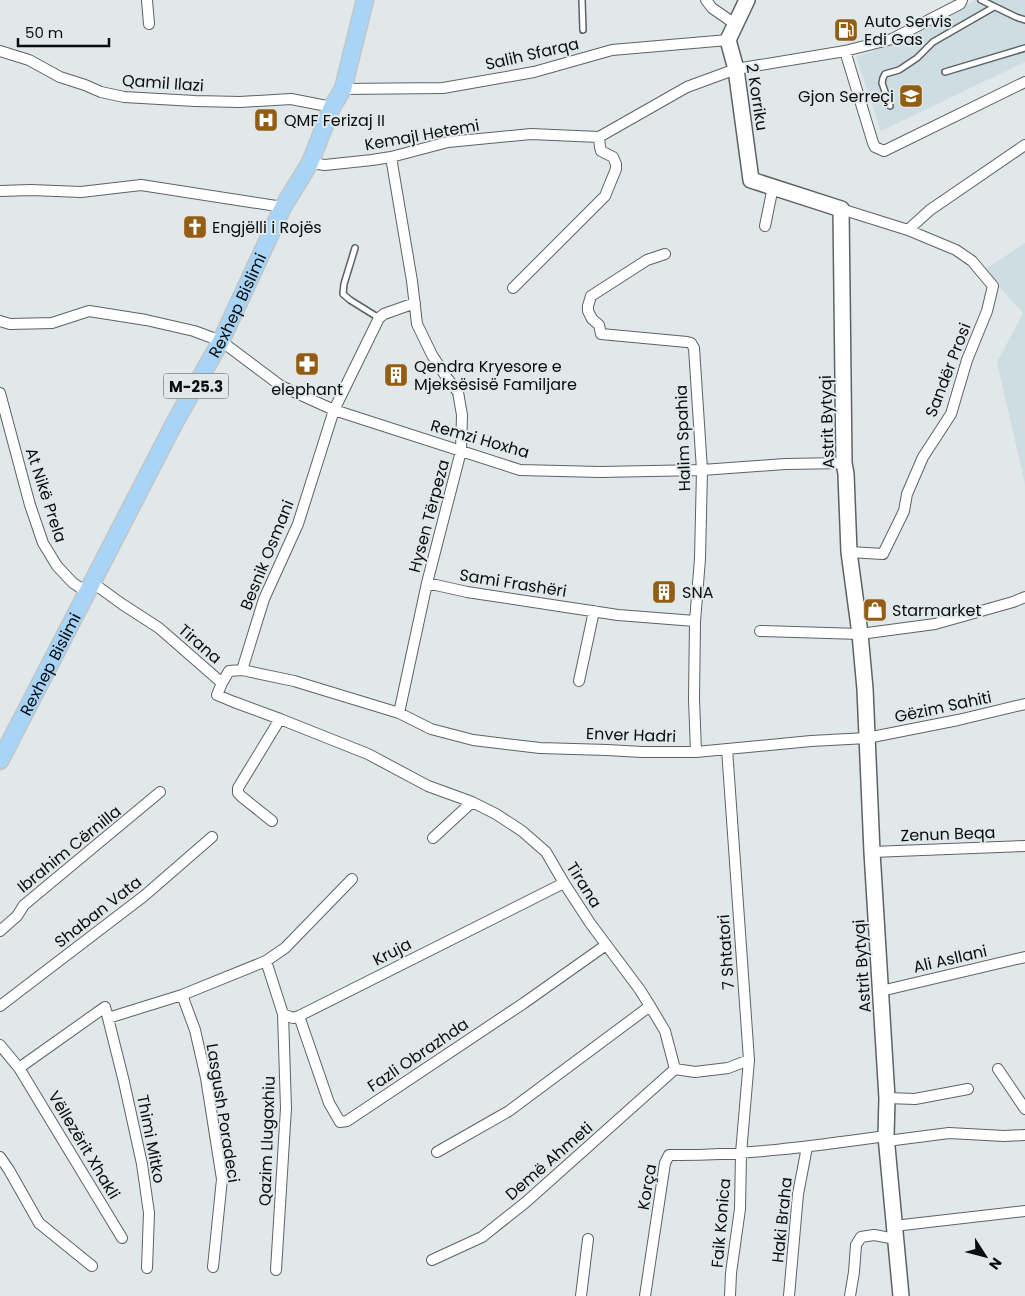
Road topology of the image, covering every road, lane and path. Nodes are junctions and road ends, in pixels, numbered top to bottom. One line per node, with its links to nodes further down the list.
1 (147, 0): 10 (street)
2 (366, 0): 20 (main road, Rexhep Bislimi / M-25.3)
3 (582, 0): 12 (lane)
4 (706, 0): 11 (street)
5 (747, 0): 11 (street)
6 (962, 0): 16 (street)
7 (980, 0): 8 (lane)
8 (994, 7): 9 (lane); 21 (lane)
9 (1025, 20)
10 (149, 24)
11 (735, 24): 13 (street)
12 (584, 30)
13 (728, 40): 17 (street, 2 Korriku); 20 (street, Salih Sfarqa)
14 (1025, 48): 18 (lane)
15 (0, 51): 22 (street, Qamil Ilazi)
16 (845, 51): 17 (street); 19 (street)
17 (736, 69): 23 (street); 27 (street, 2 Korriku)
18 (945, 72)
19 (1025, 82)
20 (343, 89): 22 (main road, Rexhep Bislimi / M-25.3)
21 (890, 106)
22 (332, 107): 26 (main road, Rexhep Bislimi / M-25.3)
23 (599, 137): 25 (street, Kemajl Hetemi); 35 (street)
24 (1025, 145): 32 (street)
25 (391, 157): 26 (street, Kemajl Hetemi); 36 (street, Hysen Tërpeza)
26 (310, 163): 29 (main road, Rexhep Bislimi / M-25.3)
27 (773, 187): 30 (street, 2 Korriku); 31 (street)
28 (0, 190): 29 (street)
29 (283, 207): 39 (main road, Rexhep Bislimi / M-25.3)
30 (841, 209): 32 (street); 43 (street, Astrit Bytyqi)
31 (765, 226)
32 (908, 230): 45 (street, Sandër Prosi)
33 (355, 248): 37 (lane)
34 (665, 254): 44 (street, Halim Spahia)
35 (513, 288)
36 (415, 302): 37 (street); 42 (street, Hysen Tërpeza)
37 (379, 318): 41 (street, Besnik Osmani)
38 (0, 321): 39 (street, Remzi Hoxha)
39 (221, 341): 41 (street, Remzi Hoxha); 47 (main road, Rexhep Bislimi / M-25.3)
40 (0, 393): 47 (street, At Nikë Prela)
41 (334, 410): 42 (street, Remzi Hoxha); 53 (street, Besnik Osmani)
42 (461, 450): 44 (street, Remzi Hoxha); 46 (street, Hysen Tërpeza)
43 (844, 463): 44 (street, Remzi Hoxha); 45 (street, Astrit Bytyqi)
44 (702, 470): 50 (street, Halim Spahia)
45 (849, 552): 52 (street, Astrit Bytyqi)
46 (427, 583): 49 (street, Sami Frashëri); 57 (street, Hysen Tërpeza)
47 (90, 588): 55 (street, Tirana); 62 (main road, Rexhep Bislimi / M-25.3)
48 (1025, 597): 52 (street)
49 (594, 611): 50 (street, Sami Frashëri); 54 (street)
50 (695, 621): 61 (street, Halim Spahia)
51 (760, 630): 52 (street)
52 (860, 634): 59 (street, Astrit Bytyqi)
53 (242, 670): 55 (street); 57 (street)
54 (578, 681)
55 (222, 684): 58 (street, Tirana)
56 (1025, 704): 59 (street, Gëzim Sahiti)
57 (399, 713): 61 (street, Enver Hadri)
58 (280, 718): 64 (street, Tirana); 65 (street)
59 (867, 738): 60 (street, Enver Hadri); 69 (street, Astrit Bytyqi)
60 (727, 749): 61 (street, Enver Hadri); 84 (street, 7 Shtatori)
61 (696, 752)
62 (0, 761)
63 (160, 792): 72 (street, Ibrahim Cërnilla)
64 (472, 802): 67 (street); 71 (street, Tirana)
65 (272, 821)
66 (212, 837): 78 (street, Shaban Vata)
67 (433, 838)
68 (1025, 846): 69 (street, Zenun Beqa)
69 (872, 852): 76 (street, Astrit Bytyqi)
70 (352, 879): 75 (street)
71 (564, 883): 73 (street, Tirana); 81 (street, Kruja)
72 (0, 931)
73 (606, 945): 79 (street, Tirana); 81 (street, Fazli Obrazhda)
74 (1025, 957): 76 (street, Ali Asllani)
75 (266, 961): 77 (street); 80 (street)
76 (881, 990): 89 (street, Astrit Bytyqi)
77 (182, 995): 82 (street); 103 (street, Lasgush Poradeci)
78 (0, 1006)
79 (650, 1006): 87 (street, Tirana); 94 (street)
80 (283, 1014): 81 (street); 105 (street, Qazim Llugaxhiu)
81 (299, 1016)
82 (108, 1018): 85 (street); 104 (street, Thimi Mitko)
83 (0, 1045): 85 (street)
84 (749, 1060): 87 (street); 95 (street, 7 Shtatori)
85 (19, 1068): 99 (street, Vëllezërit Xhakli)
86 (998, 1068): 90 (street)
87 (675, 1069): 101 (street, Demë Ahmeti)
88 (968, 1089): 89 (street)
89 (888, 1098): 92 (street, Astrit Bytyqi)
90 (1025, 1109)
91 (1025, 1135): 92 (street)
92 (886, 1138): 93 (street); 98 (street, Astrit Bytyqi)
93 (807, 1147): 95 (street); 109 (street, Haki Braha)
94 (437, 1152)
95 (741, 1152): 107 (street, Korça); 108 (street, Faik Konica)
96 (0, 1158): 102 (street)
97 (1025, 1210): 98 (street)
98 (895, 1233): 110 (street); 111 (street, Astrit Bytyqi)
99 (122, 1238)
100 (588, 1239): 106 (street)
101 (432, 1260)
102 (92, 1266)
103 (213, 1267)
104 (147, 1268)
105 (276, 1270)
106 (581, 1296)
107 (645, 1296)
108 (730, 1296)
109 (789, 1296)
110 (850, 1296)
111 (902, 1296)

